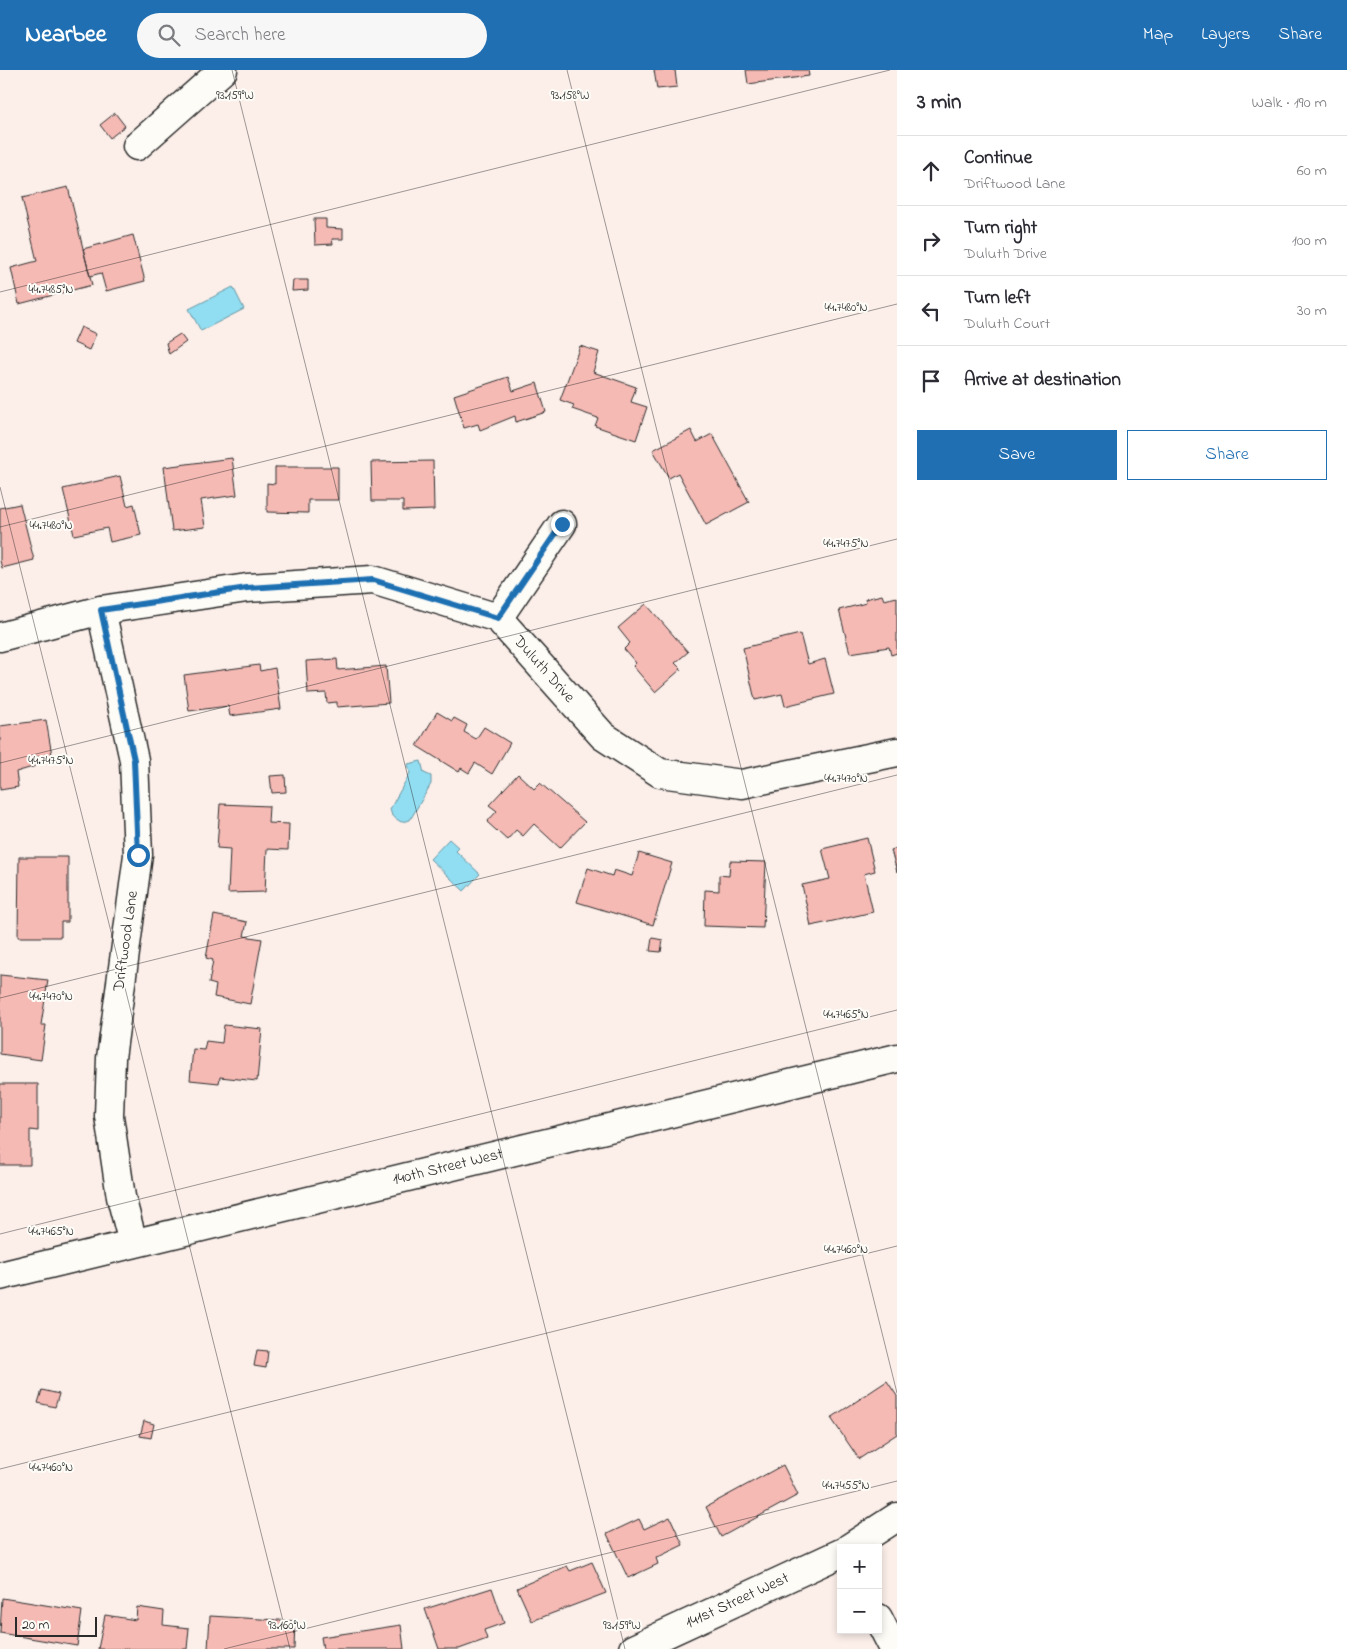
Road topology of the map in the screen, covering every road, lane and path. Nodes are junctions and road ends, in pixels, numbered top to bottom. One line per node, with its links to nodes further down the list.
1 (223, 70): 2 (street)
2 (137, 146)
3 (562, 524): 5 (street)
4 (101, 610): 5 (street); 6 (street); 9 (street, Driftwood Lane)
5 (498, 618): 7 (street, Duluth Drive)
6 (0, 637)
7 (897, 752)
8 (897, 1058): 9 (street, 140th Street West)
9 (133, 1244): 10 (street, 140th Street West)
10 (0, 1276)
11 (897, 1517): 12 (street)
12 (855, 1544)
13 (837, 1555): 15 (street, 141st Street West)
14 (882, 1626): 16 (street)
15 (633, 1649)
16 (894, 1649)

